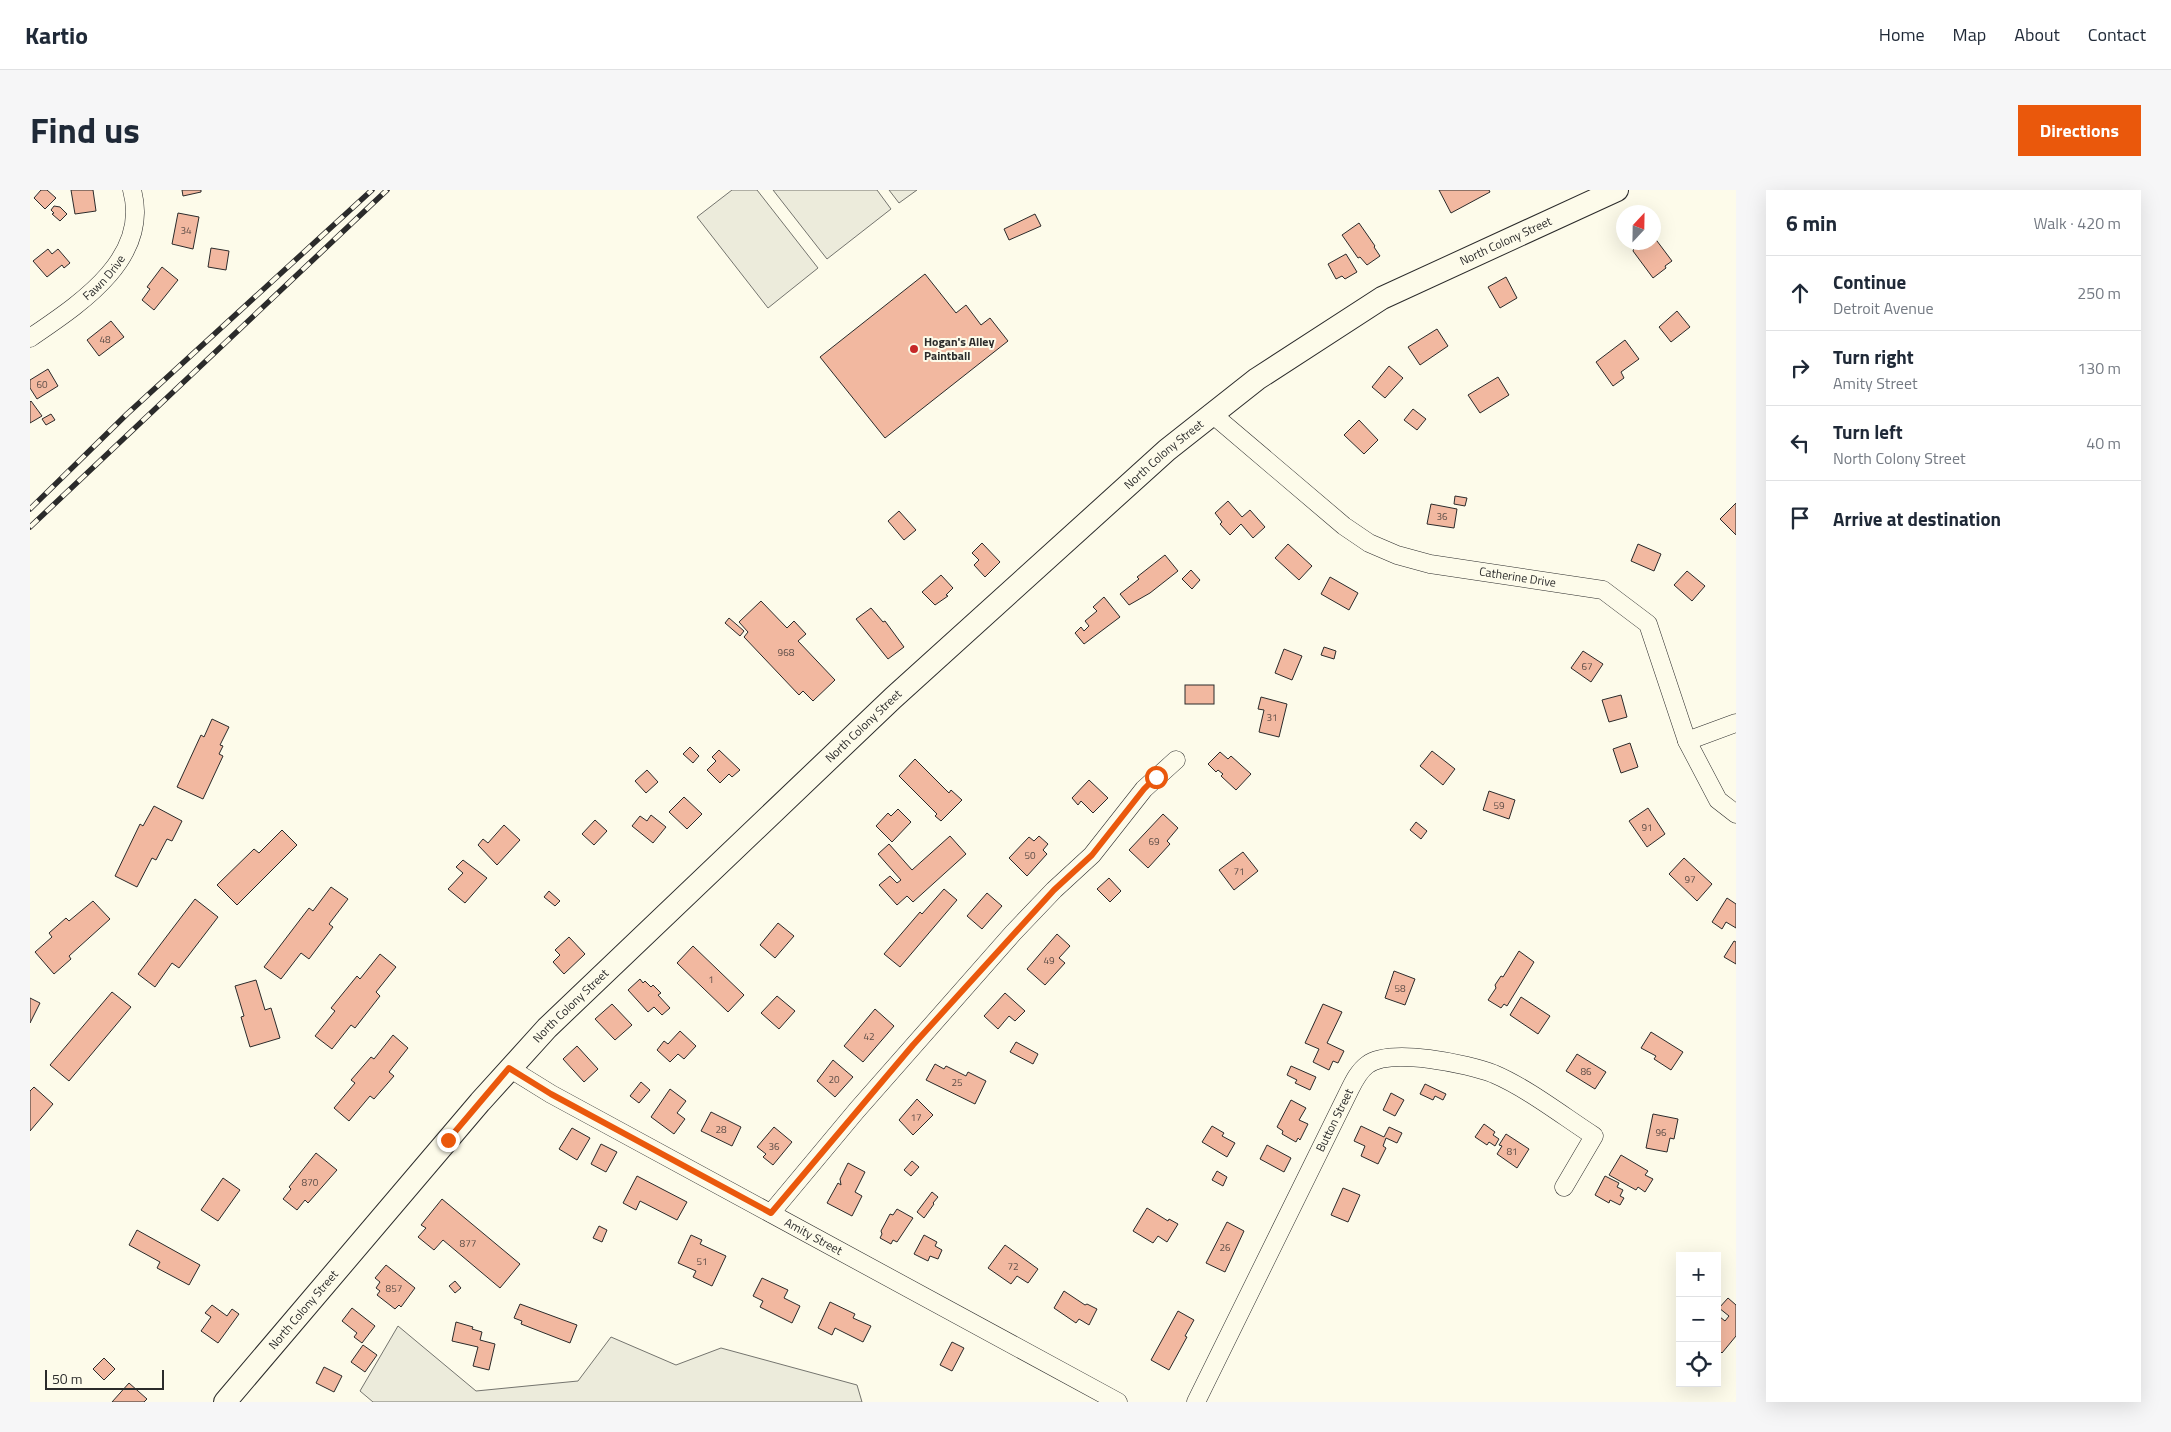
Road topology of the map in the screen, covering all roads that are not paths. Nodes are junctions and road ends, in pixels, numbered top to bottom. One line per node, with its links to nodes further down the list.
1 (132, 190): 3 (street, Fawn Drive)
2 (1616, 190): 4 (main road, North Colony Street)
3 (30, 338)
4 (1211, 413): 6 (street, Catherine Drive); 9 (main road, North Colony Street)
5 (1736, 722): 6 (street)
6 (1687, 740): 8 (street, Catherine Drive)
7 (1176, 760): 11 (street)
8 (1736, 814)
9 (509, 1068): 11 (street, Amity Street); 12 (main road, North Colony Street)
10 (1564, 1186): 14 (street, Button Street)
11 (771, 1213): 13 (street, Amity Street)
12 (225, 1402)
13 (1118, 1402)
14 (1196, 1402)

